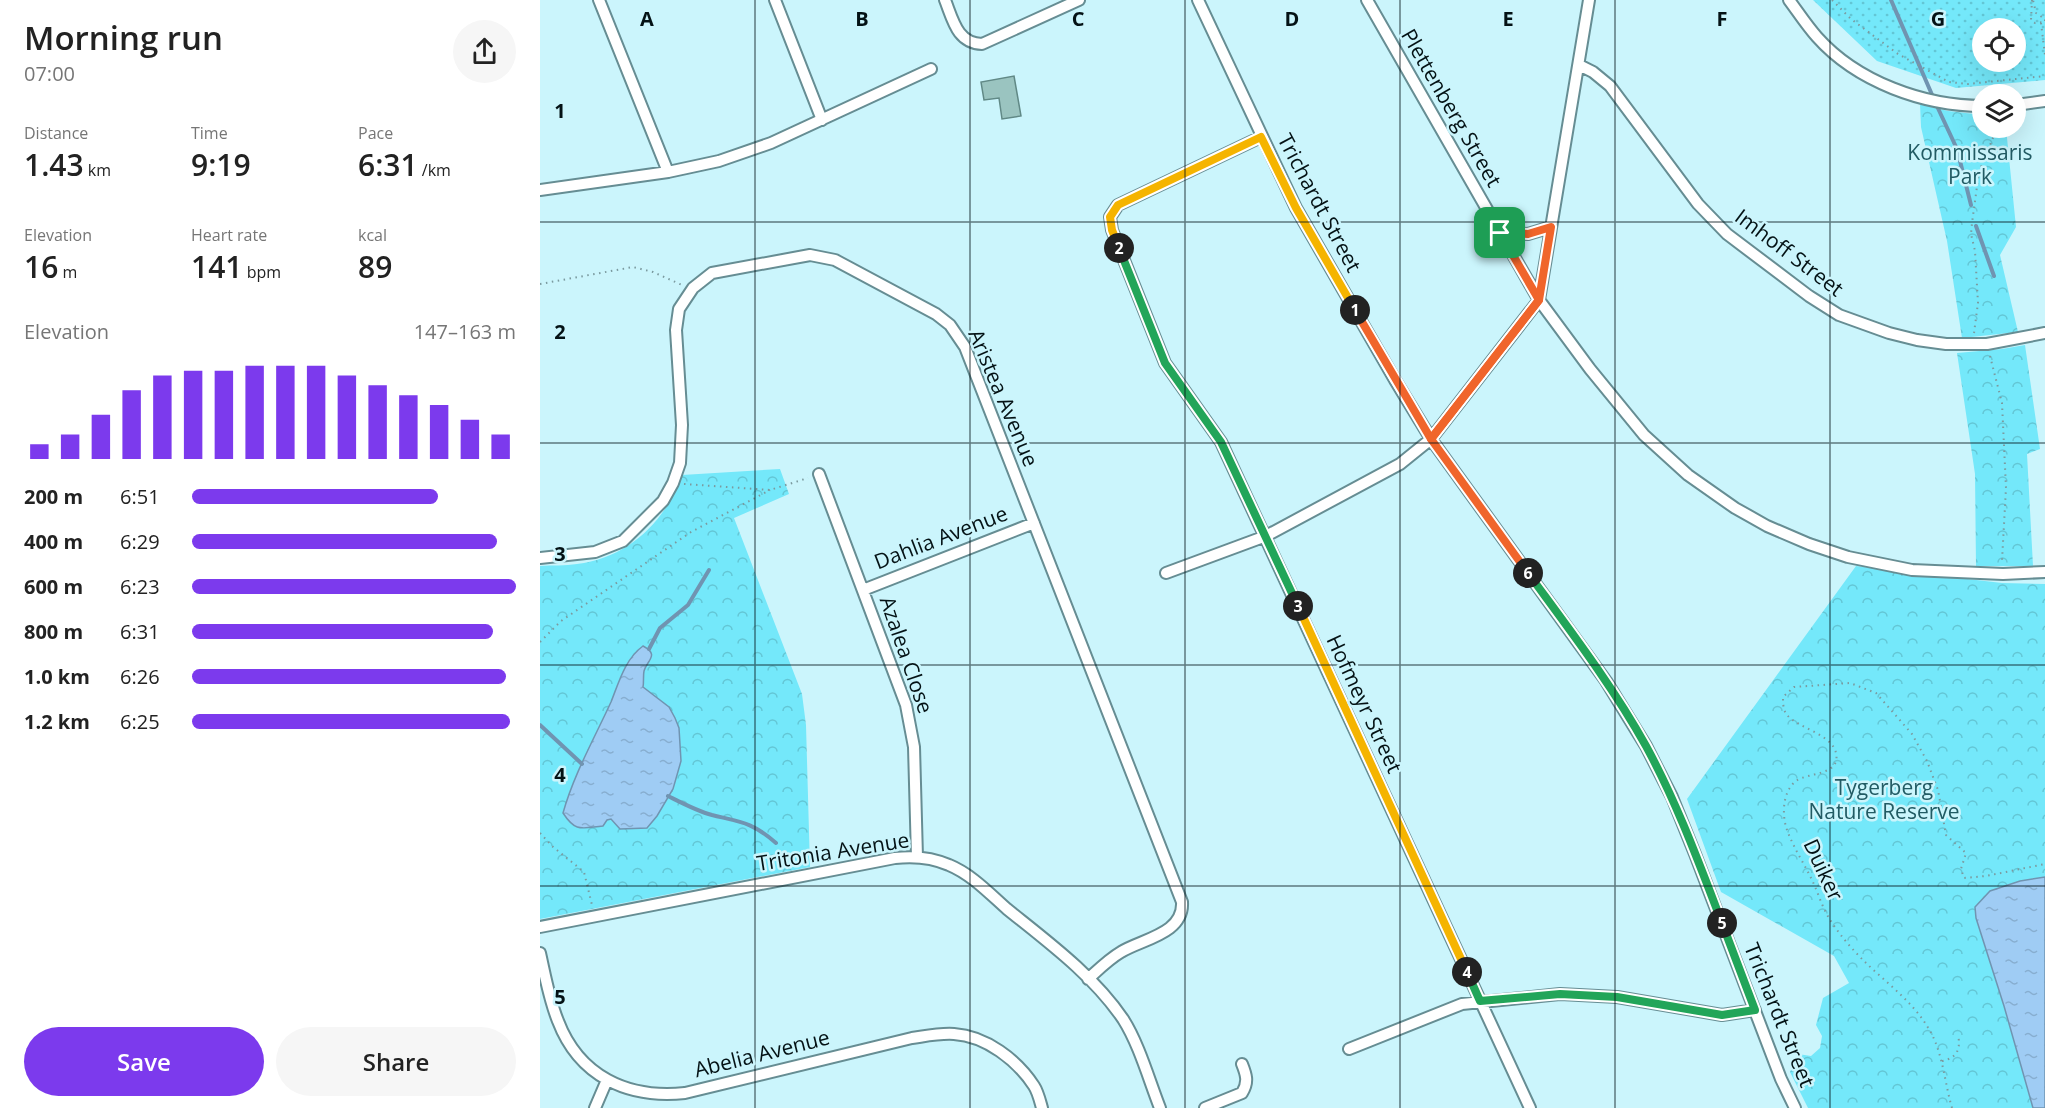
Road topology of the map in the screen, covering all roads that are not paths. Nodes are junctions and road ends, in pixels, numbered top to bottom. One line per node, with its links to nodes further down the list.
1 (599, 0): 16 (street)
2 (775, 0): 14 (street)
3 (945, 0): 4 (street)
4 (1079, 0)
5 (1198, 0): 15 (street, Trichardt Street)
6 (1367, 0): 19 (street, Plettenberg Street)
7 (1589, 0): 9 (street)
8 (1789, 0): 13 (street)
9 (1578, 65): 18 (street); 21 (street, Imhoff Street)
10 (931, 69): 14 (street)
11 (2045, 101): 12 (street)
12 (2026, 104)
13 (1972, 107)
14 (822, 120): 16 (street)
15 (1261, 137): 22 (street, Trichardt Street); 25 (street, Hofmeyr Street)
16 (668, 172): 17 (street)
17 (540, 190)
18 (1551, 227): 19 (street); 20 (street)
19 (1500, 233): 20 (street, Plettenberg Street)
20 (1539, 300): 22 (street); 27 (street, Plettenberg Street)
21 (2045, 333)
22 (1431, 439): 25 (street); 35 (street, Trichardt Street)
23 (819, 474): 29 (street, Azalea Close)
24 (1034, 523): 26 (street, Aristea Avenue); 29 (street, Dahlia Avenue); 33 (street, Aristea Avenue)
25 (1266, 536): 28 (street); 34 (street, Hofmeyr Street)
26 (540, 558)
27 (2045, 572)
28 (1166, 573)
29 (863, 590): 30 (street, Azalea Close)
30 (917, 857): 31 (street, Tritonia Avenue); 33 (street, Tritonia Avenue)
31 (540, 927)
32 (540, 953): 38 (street, Abelia Avenue)
33 (1088, 979): 41 (street, Tritonia Avenue)
34 (1480, 1001): 35 (street); 36 (street); 43 (street, Hofmeyr Street)
35 (1755, 1010): 44 (street, Trichardt Street)
36 (1349, 1049)
37 (1242, 1064): 42 (street)
38 (607, 1080): 39 (street); 40 (street, Abelia Avenue)
39 (595, 1108)
40 (1042, 1108)
41 (1160, 1108)
42 (1205, 1108)
43 (1530, 1108)
44 (1795, 1108)

